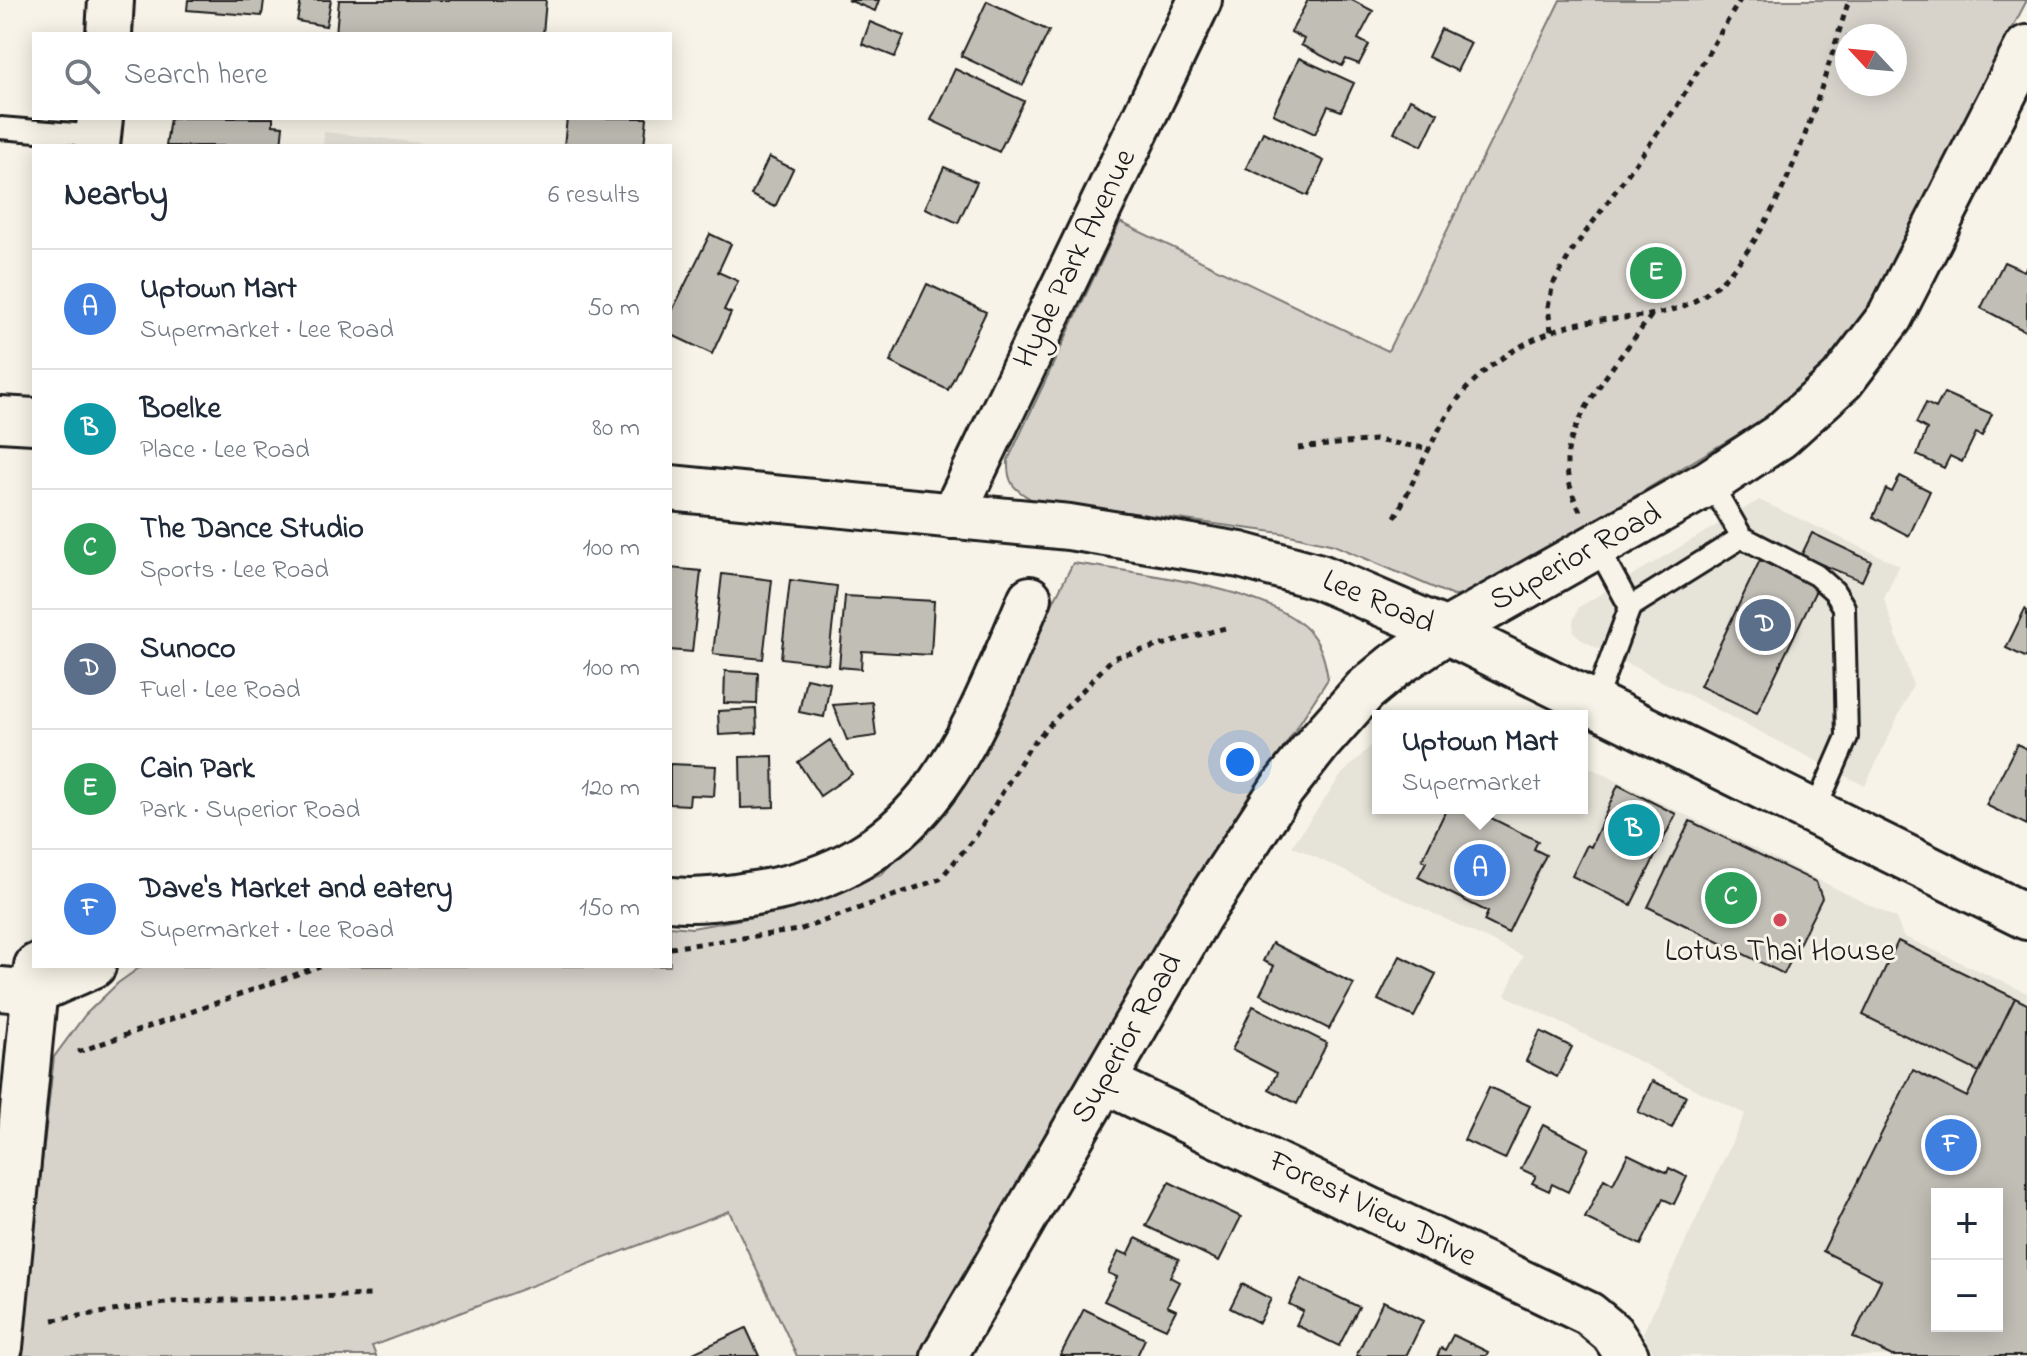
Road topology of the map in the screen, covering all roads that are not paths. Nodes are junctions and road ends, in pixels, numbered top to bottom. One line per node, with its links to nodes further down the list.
1 (111, 0): 3 (street)
2 (1200, 0): 11 (street, Hyde Park Avenue)
3 (109, 32)
4 (2027, 48): 9 (street, Superior Road)
5 (0, 128): 6 (lane)
6 (98, 133)
7 (0, 419): 8 (street)
8 (32, 421)
9 (1710, 482): 12 (street, Superior Road); 13 (lane)
10 (672, 488): 11 (street, Lee Road)
11 (952, 517): 16 (street, Lee Road)
12 (1590, 531): 15 (lane); 16 (street, Superior Road)
13 (1742, 537): 15 (lane); 18 (lane)
14 (1030, 598): 19 (street)
15 (1630, 607): 17 (lane)
16 (1446, 631): 17 (street, Lee Road); 23 (street, Superior Road)
17 (1594, 704): 18 (street, Lee Road)
18 (1814, 813): 20 (street, Lee Road)
19 (672, 899)
20 (2027, 917)
21 (85, 968): 22 (street)
22 (24, 982): 24 (street)
23 (1103, 1081): 25 (street, Superior Road); 26 (street, Forest View Drive)
24 (0, 1347)
25 (944, 1356)
26 (1627, 1356)

